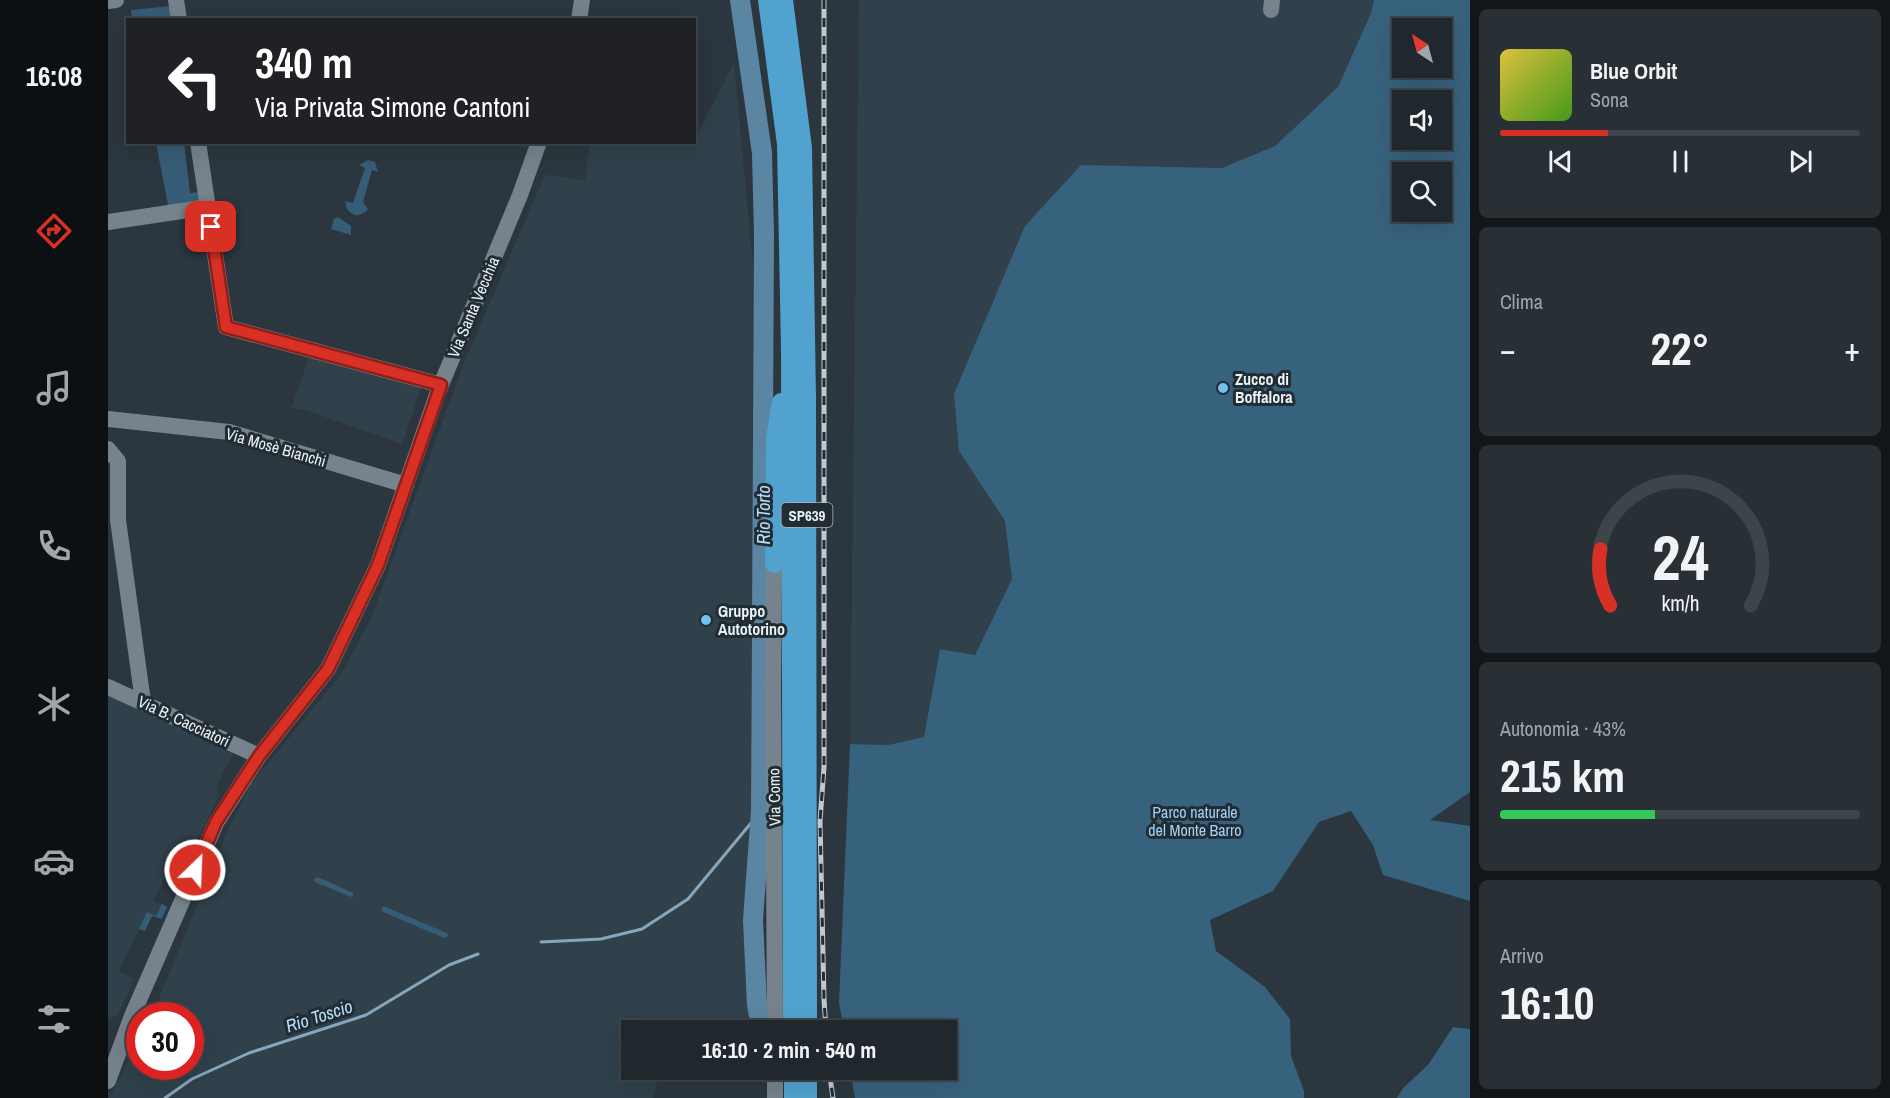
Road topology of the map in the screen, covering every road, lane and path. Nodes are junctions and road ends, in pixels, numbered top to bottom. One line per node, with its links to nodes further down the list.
1 (116, 0): 6 (street)
2 (176, 0): 7 (street)
3 (761, 0): 8 (main road)
4 (767, 0): 8 (main road, SP639)
5 (786, 0): 8 (main road, SP639)
6 (108, 1)
7 (179, 18)
8 (780, 27): 13 (main road, SP639); 24 (main road, SP639)
9 (198, 144): 11 (street)
10 (538, 144): 14 (street, Via Santa Vecchia)
11 (208, 207): 12 (street); 14 (street)
12 (108, 222)
13 (790, 350): 18 (main road); 23 (main road, SP639)
14 (441, 385): 17 (street, Via Santa Vecchia)
15 (108, 419): 17 (street, Via Mosè Bianchi)
16 (108, 449): 20 (street)
17 (406, 484): 21 (street, Via Santa Vecchia)
18 (774, 564): 22 (street, Via Como)
19 (108, 687): 20 (street, Via B. Cacciatori)
20 (143, 702): 21 (street, Via B. Cacciatori)
21 (259, 756): 28 (street, Via Santa Vecchia)
22 (775, 1020)
23 (792, 1020)
24 (808, 1020)
25 (775, 1080): 29 (street)
26 (793, 1080): 30 (main road)
27 (808, 1080): 31 (main road)
28 (108, 1081)
29 (775, 1098)
30 (793, 1098)
31 (808, 1098)

